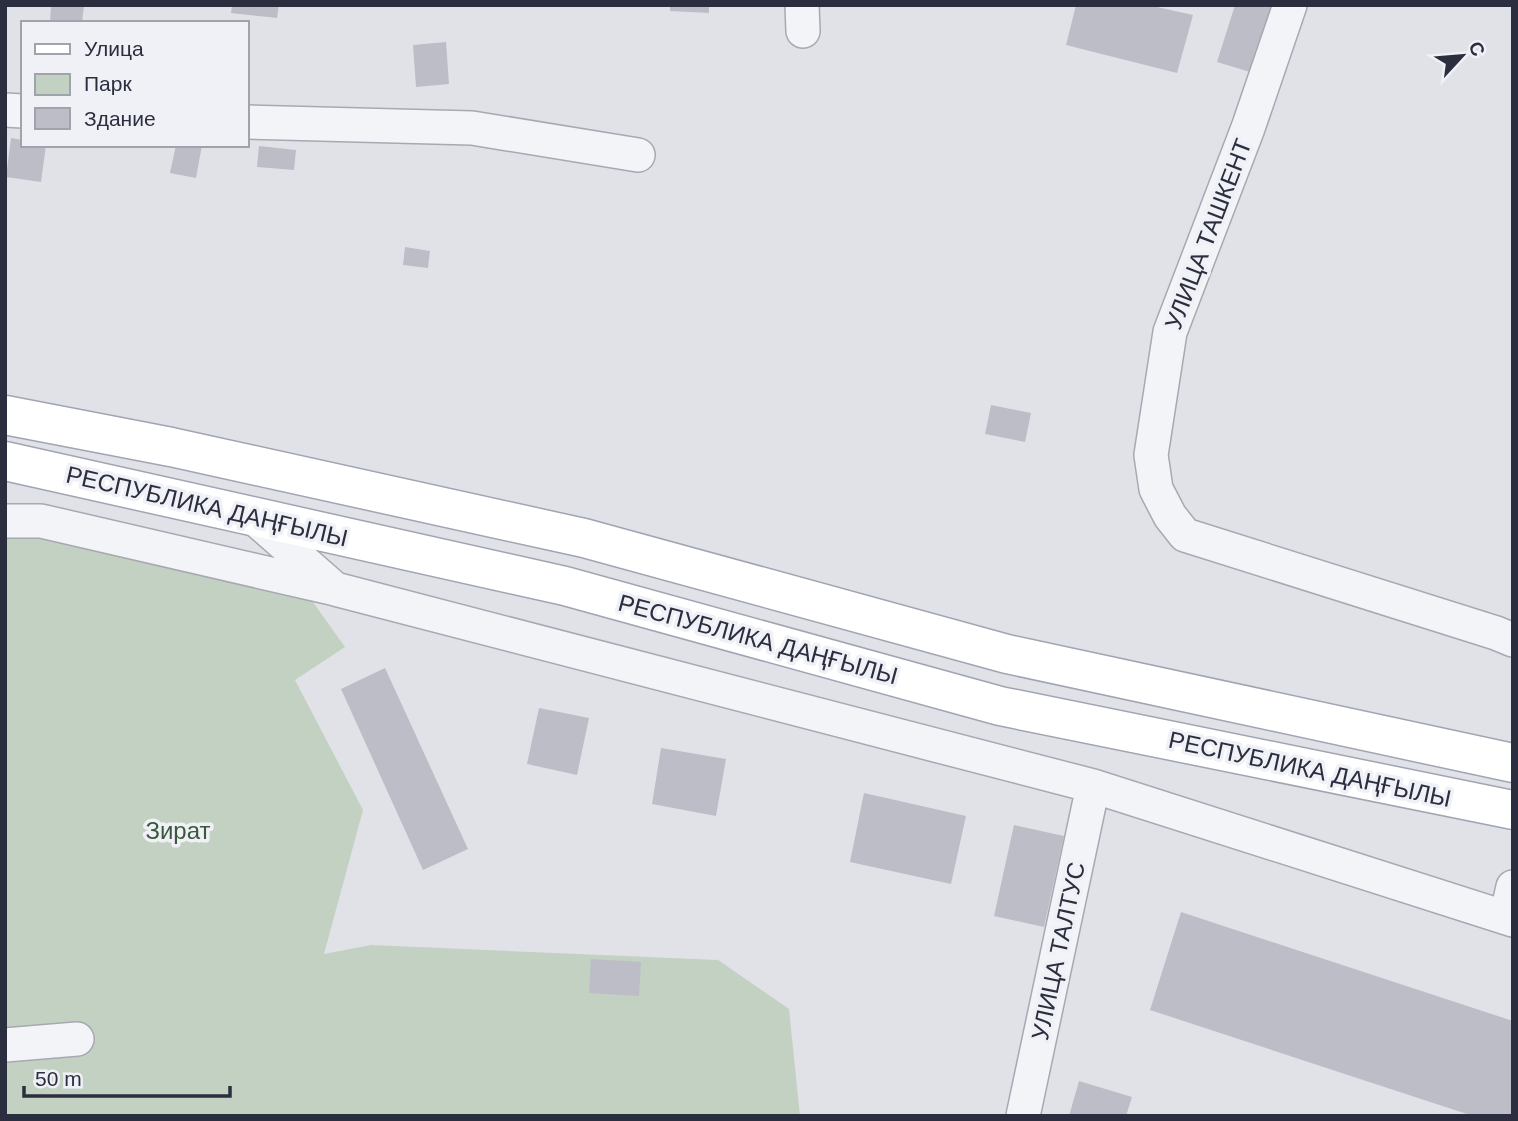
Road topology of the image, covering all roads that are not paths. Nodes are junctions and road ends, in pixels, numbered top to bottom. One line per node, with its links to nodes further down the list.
1 (1290, 5): 9 (street, УЛИЦА ТАШКЕНТ)
2 (248, 122): 3 (street)
3 (638, 155)
4 (5, 415): 10 (main road, РЕСПУБЛИКА ДАҢҒЫЛЫ)
5 (5, 461): 6 (main road, РЕСПУБЛИКА ДАҢҒЫЛЫ)
6 (253, 517): 8 (street); 12 (main road, РЕСПУБЛИКА ДАҢҒЫЛЫ)
7 (5, 521): 8 (street)
8 (335, 589): 11 (street)
9 (1513, 640)
10 (1513, 764)
11 (1093, 786): 13 (street); 16 (street, УЛИЦА ТАЛТУС)
12 (1513, 810)
13 (1510, 908)
14 (77, 1039): 15 (street)
15 (5, 1045)
16 (1023, 1116)

